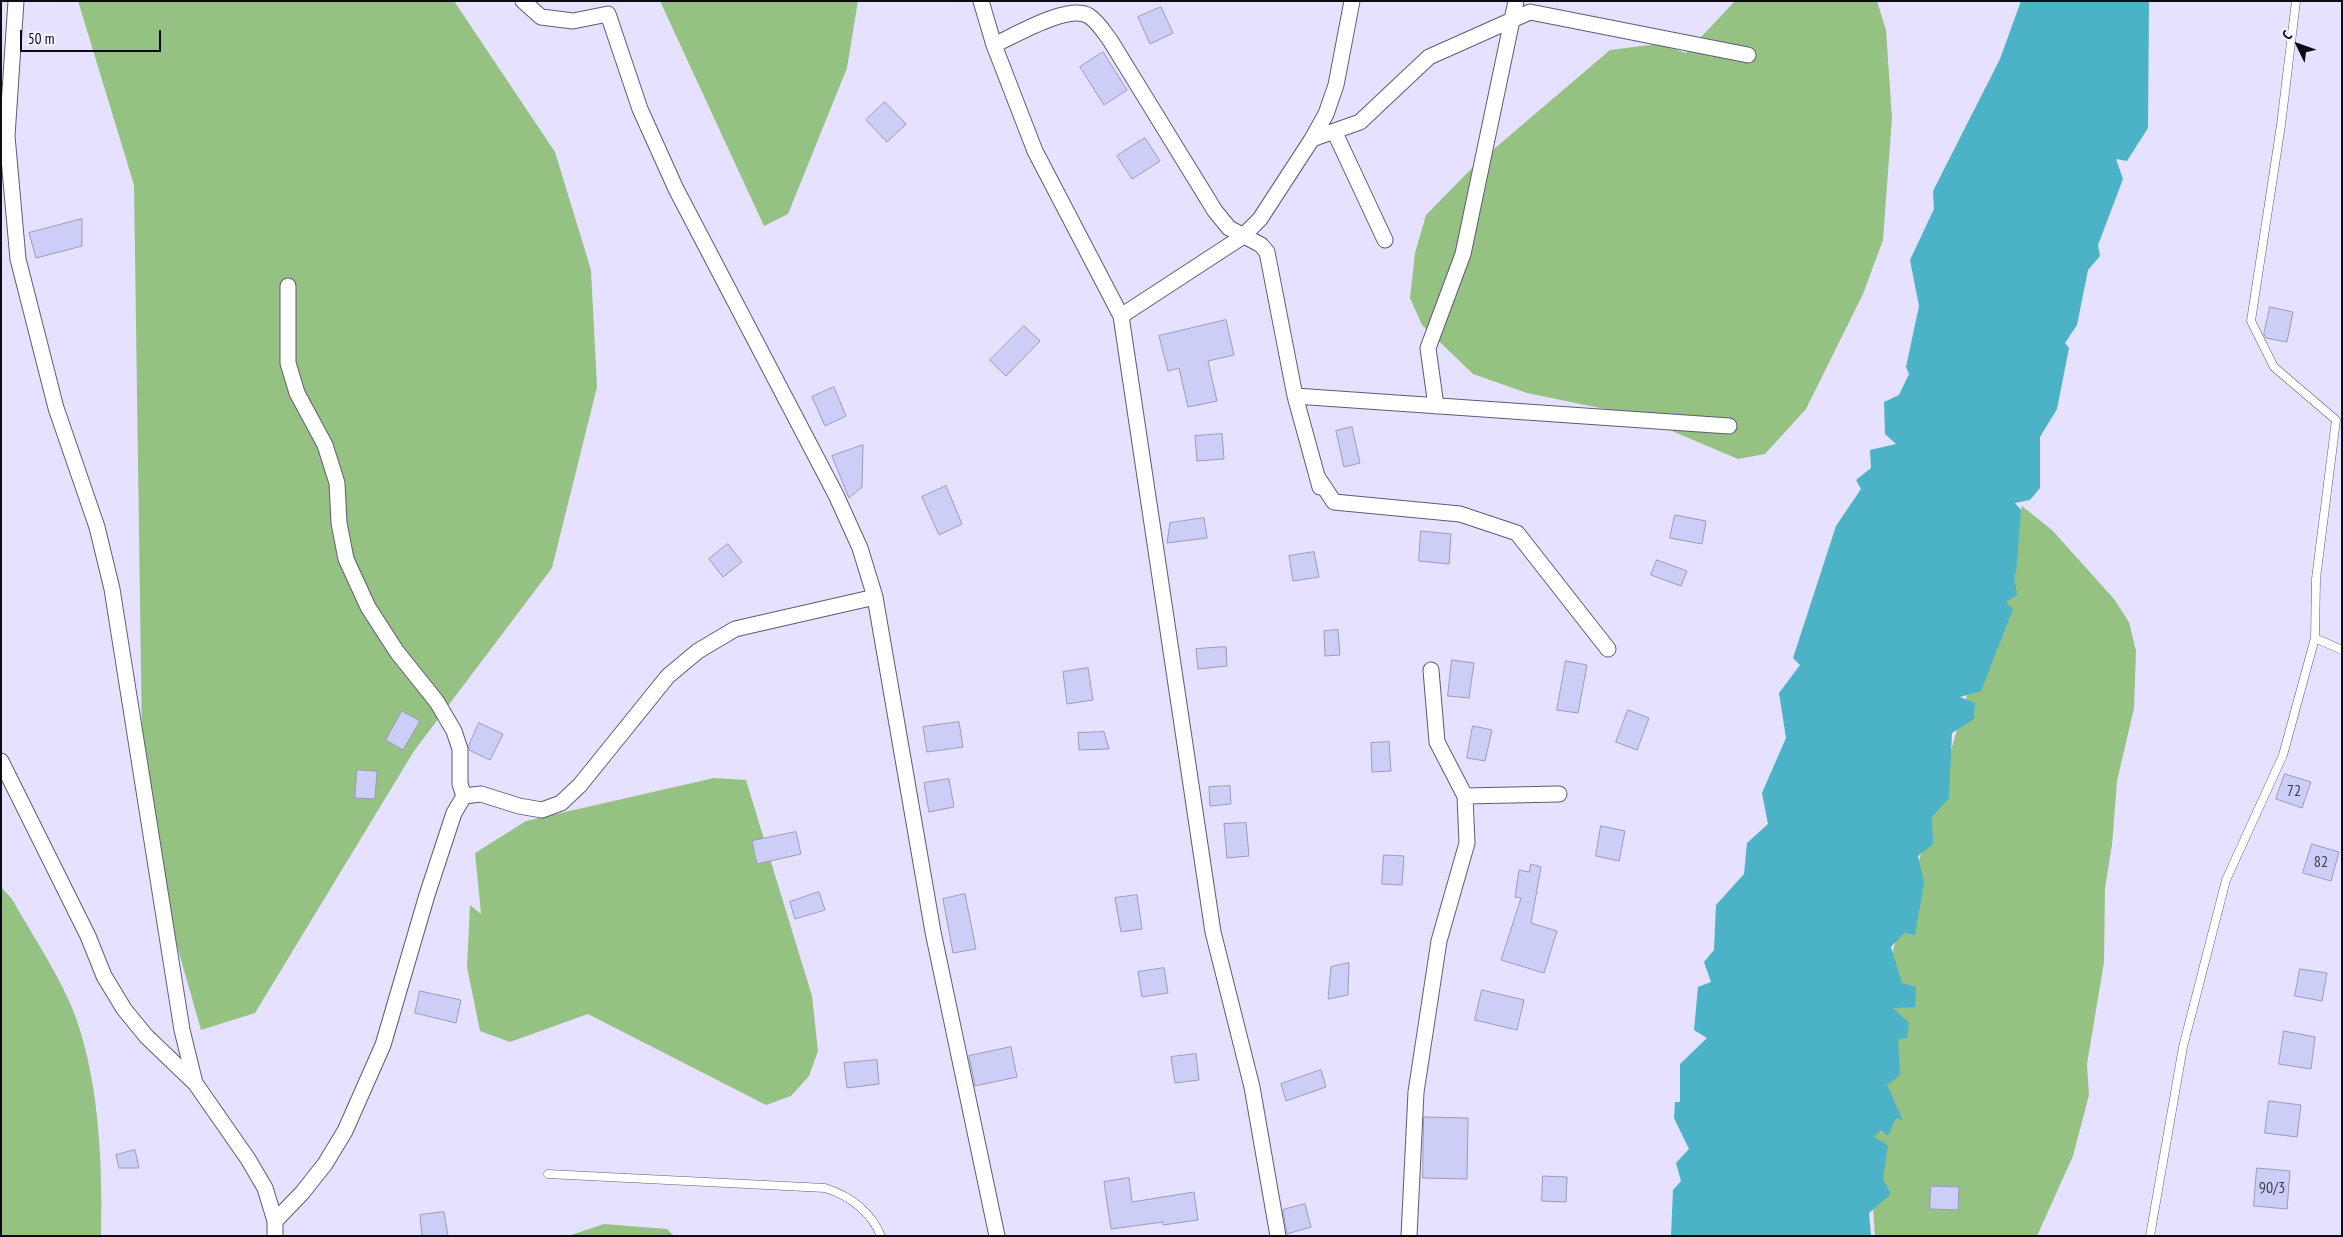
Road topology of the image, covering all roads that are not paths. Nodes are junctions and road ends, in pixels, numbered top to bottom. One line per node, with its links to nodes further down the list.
1 (16, 1): 28 (street)
2 (523, 1): 19 (street)
3 (981, 1): 8 (street)
4 (1352, 1): 11 (street)
5 (1516, 1): 7 (street)
6 (2296, 1): 20 (lane)
7 (1513, 19): 9 (street); 10 (street); 17 (street)
8 (994, 45): 12 (street); 15 (street)
9 (1748, 55)
10 (1335, 132): 11 (street); 13 (street)
11 (1312, 139): 12 (street)
12 (1242, 237): 15 (street); 16 (street)
13 (1385, 240)
14 (288, 286): 26 (street)
15 (1121, 316): 33 (street)
16 (1295, 396): 17 (street); 21 (street)
17 (1436, 406): 18 (street)
18 (1729, 426)
19 (876, 597): 26 (street); 32 (street)
20 (2315, 638): 22 (lane); 35 (lane)
21 (1608, 649)
22 (2342, 650)
23 (1431, 670): 27 (street)
24 (1, 761): 28 (street)
25 (1559, 794): 27 (street)
26 (464, 796): 30 (street)
27 (1465, 796): 34 (street)
28 (195, 1083): 30 (street)
29 (548, 1174): 31 (lane)
30 (275, 1228)
31 (881, 1236)
32 (997, 1236)
33 (1278, 1236)
34 (1409, 1236)
35 (2150, 1236)

